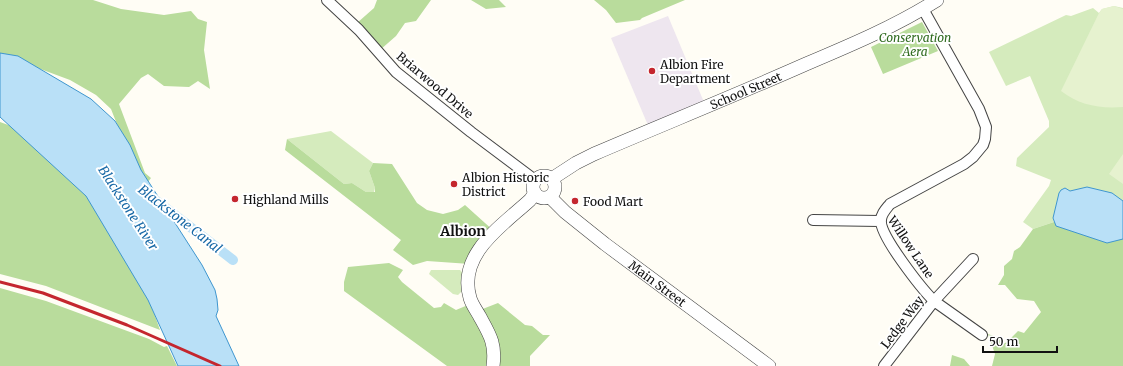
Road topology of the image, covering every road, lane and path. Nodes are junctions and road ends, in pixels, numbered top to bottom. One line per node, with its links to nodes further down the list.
1 (327, 0): 5 (street, Briarwood Drive)
2 (937, 0): 3 (street, School Street)
3 (922, 9): 4 (street, School Street); 9 (street)
4 (553, 178): 5 (street, School Street); 7 (street)
5 (535, 180): 6 (street)
6 (535, 194): 7 (street); 13 (street)
7 (550, 197): 14 (street, Main Street)
8 (813, 220): 9 (street, Willow Lane)
9 (880, 221): 11 (street, Willow Lane)
10 (973, 259): 11 (street, Ledge Way)
11 (934, 301): 12 (street, Willow Lane); 15 (street, Ledge Way)
12 (982, 336)
13 (493, 366)
14 (769, 366)
15 (884, 366)

